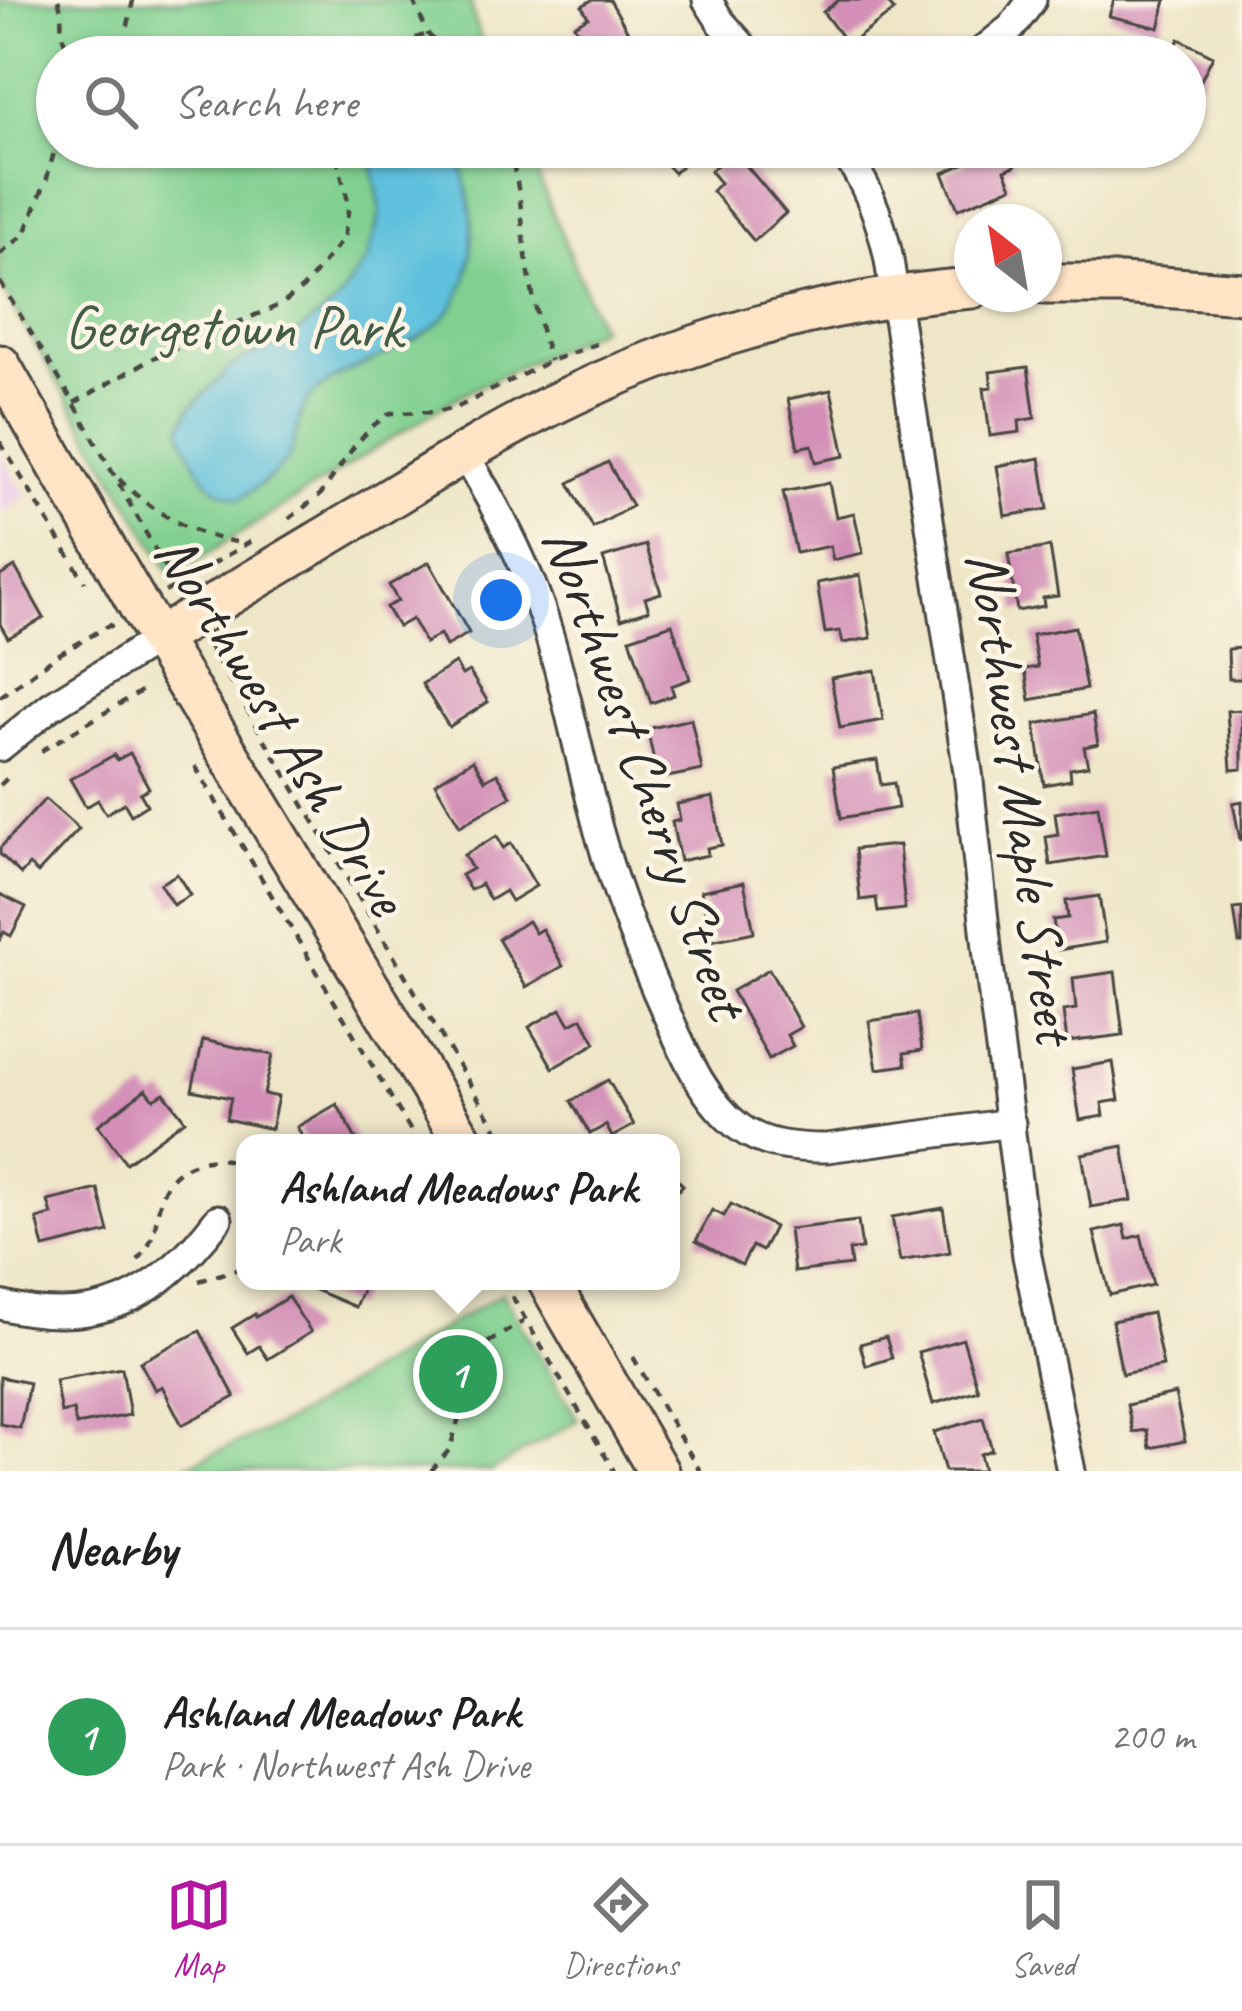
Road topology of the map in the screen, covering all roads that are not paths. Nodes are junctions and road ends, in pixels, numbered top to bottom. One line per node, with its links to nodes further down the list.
1 (707, 0): 3 (street)
2 (1032, 0): 4 (street)
3 (733, 36)
4 (1001, 36)
5 (856, 168): 9 (street, Northwest Maple Street)
6 (1062, 284): 8 (street)
7 (954, 290): 9 (street)
8 (1242, 293)
9 (894, 298): 11 (street); 14 (street, Northwest Maple Street)
10 (0, 365): 12 (street, Northwest Ash Drive)
11 (464, 454): 12 (street); 14 (street, Northwest Cherry Street)
12 (134, 632): 13 (street); 15 (street, Northwest Ash Drive)
13 (10, 757)
14 (1011, 1123): 20 (street, Northwest Maple Street)
15 (458, 1134)
16 (218, 1219): 18 (street)
17 (553, 1290): 19 (street)
18 (0, 1305)
19 (658, 1471)
20 (1071, 1471)

